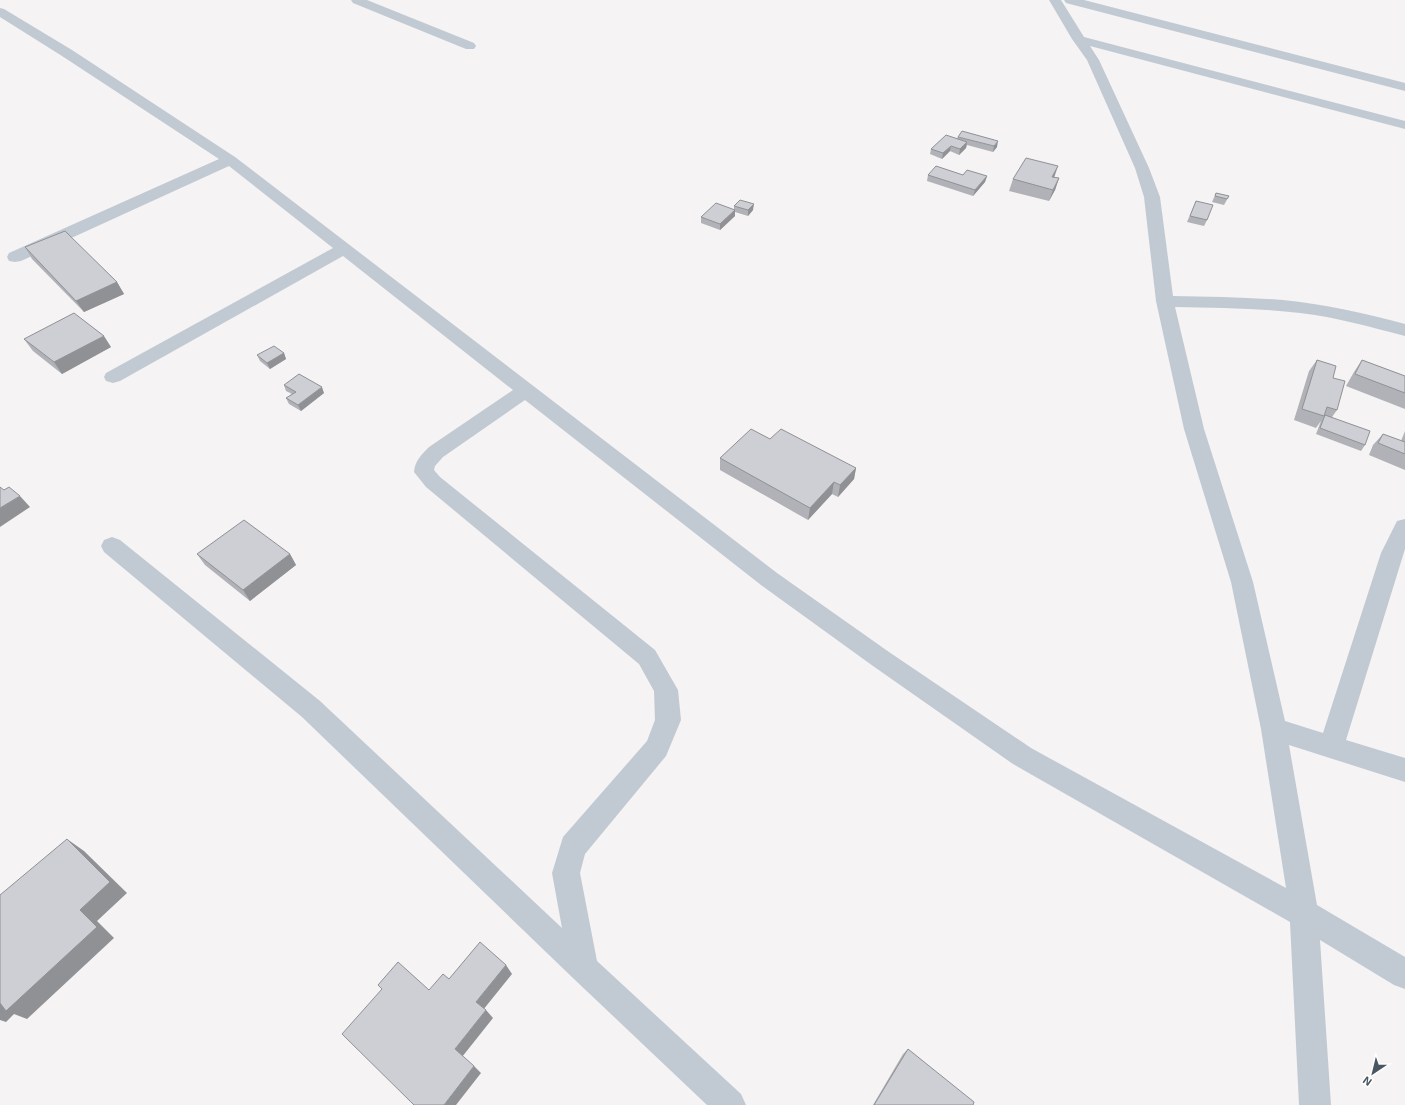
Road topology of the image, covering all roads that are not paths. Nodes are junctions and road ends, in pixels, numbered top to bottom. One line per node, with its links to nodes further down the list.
1 (357, 0): 6 (street)
2 (1055, 0): 5 (street)
3 (1070, 0): 7 (street)
4 (0, 12): 9 (street)
5 (1078, 39): 8 (street); 12 (street)
6 (470, 46)
7 (1405, 87)
8 (1405, 125)
9 (230, 160): 10 (street); 11 (street)
10 (344, 249): 14 (street); 15 (street)
11 (15, 257)
12 (1165, 301): 13 (street); 18 (street)
13 (1405, 330)
14 (113, 377)
15 (526, 390): 21 (street); 22 (street)
16 (1405, 527): 19 (street)
17 (112, 546): 22 (street)
18 (1274, 729): 19 (street); 21 (street)
19 (1331, 747): 20 (street)
20 (1405, 770)
21 (1304, 914): 23 (street); 25 (street)
22 (584, 969): 24 (street)
23 (1405, 974)
24 (730, 1105)
25 (1315, 1105)

